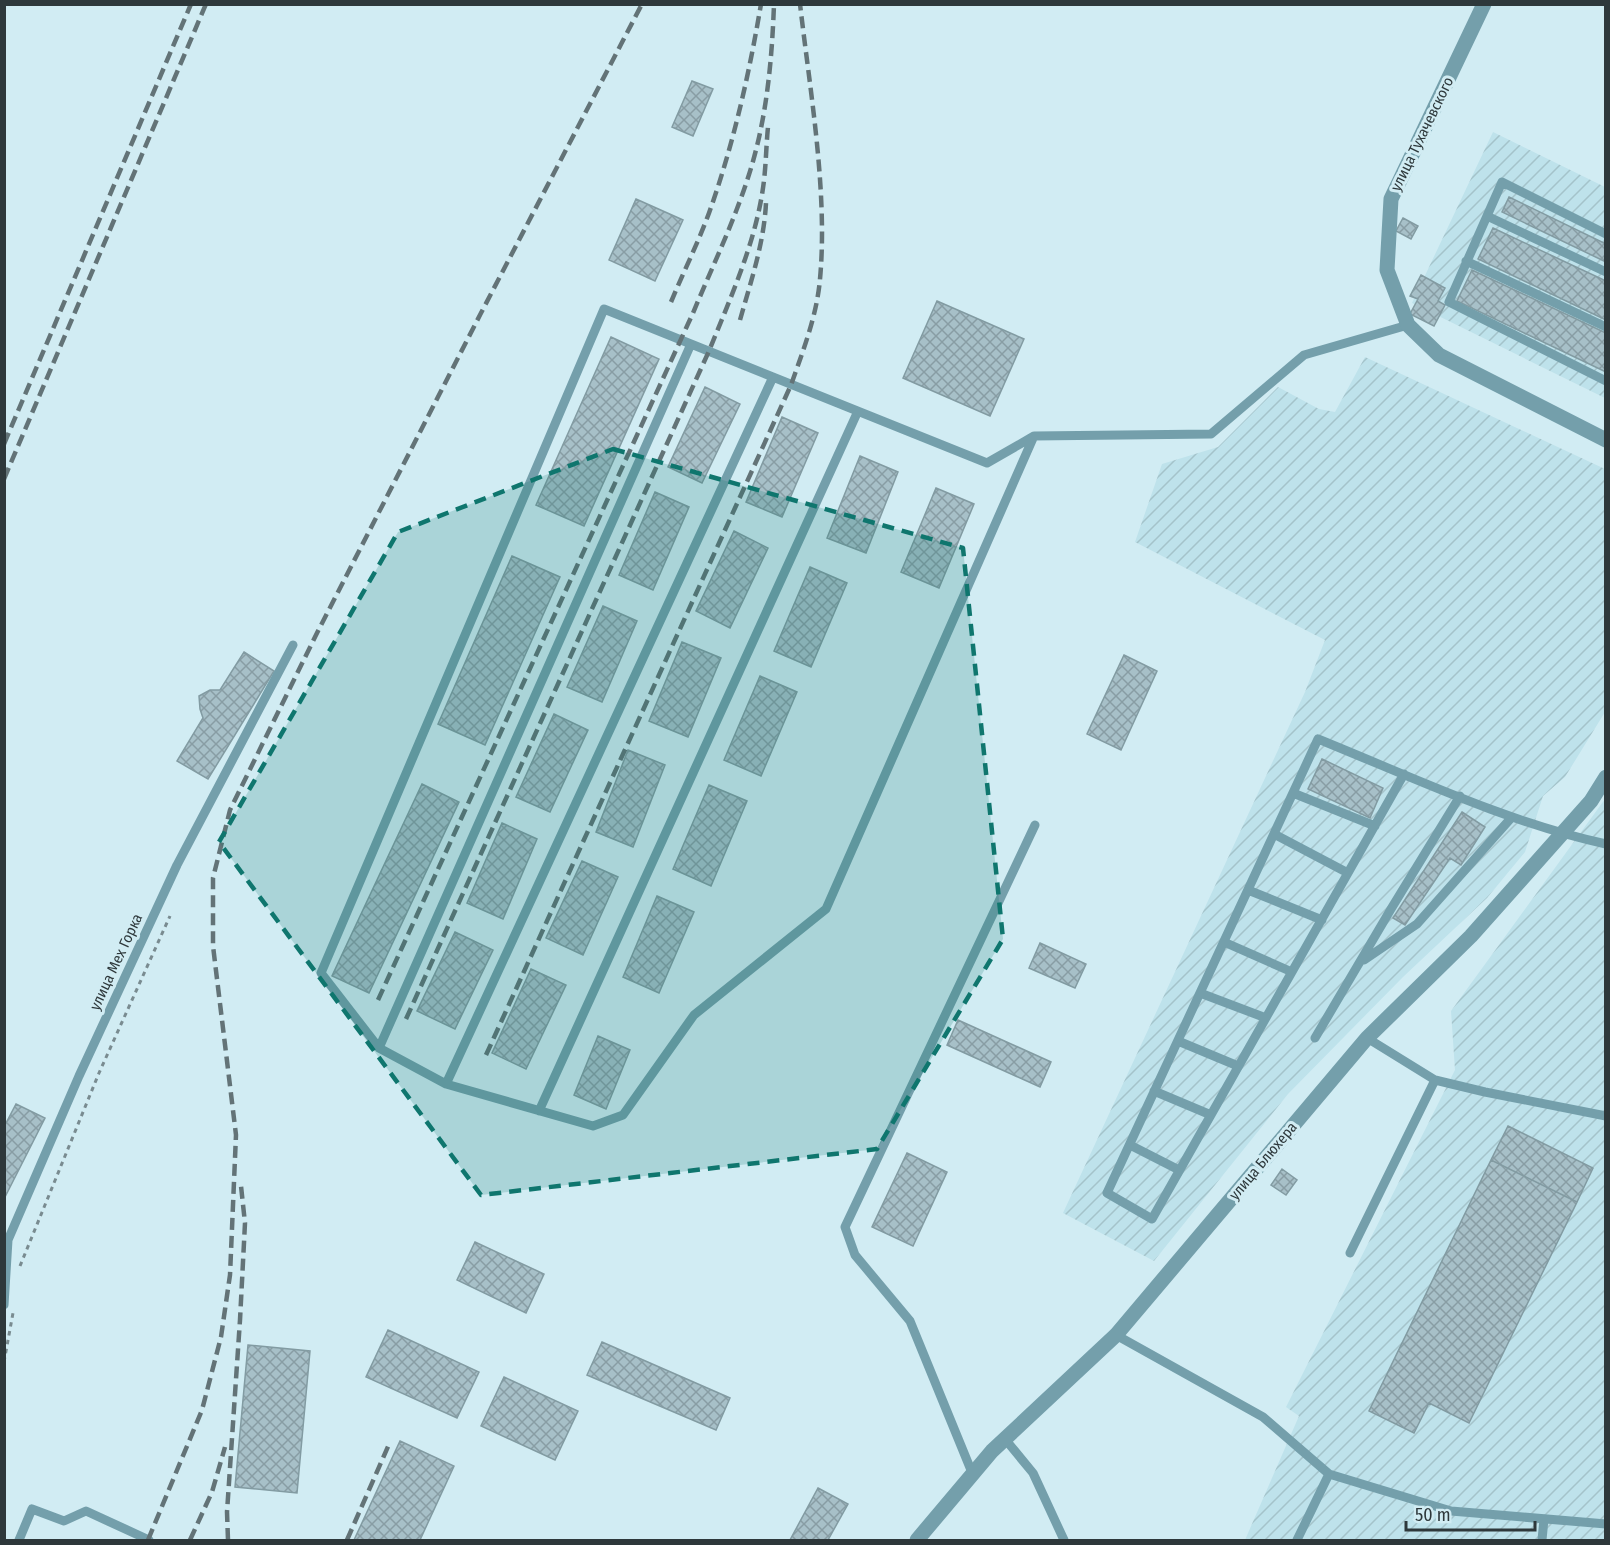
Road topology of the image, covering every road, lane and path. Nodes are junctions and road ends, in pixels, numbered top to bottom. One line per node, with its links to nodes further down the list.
1 (1484, 4): 6 (street, улица Тухачевского)
2 (1488, 216): 3 (lane); 4 (lane); 5 (lane)
3 (1605, 234)
4 (1466, 261): 7 (lane); 10 (lane)
5 (1605, 272)
6 (1408, 325): 12 (lane); 13 (street, улица Тухачевского)
7 (1605, 327)
8 (691, 344): 9 (lane); 36 (lane); 36 (lane)
9 (773, 377): 11 (lane); 39 (lane)
10 (1605, 381)
11 (858, 411): 12 (lane); 41 (lane)
12 (1034, 436): 41 (lane)
13 (1605, 440)
14 (293, 645): 47 (lane, улица Мех Горка)
15 (1404, 774): 17 (lane); 18 (lane); 21 (lane)
16 (1605, 777): 23 (street, улица Блюхера)
17 (1293, 793): 21 (lane); 22 (lane)
18 (1460, 796): 19 (lane); 29 (lane)
19 (1512, 817): 23 (lane); 29 (lane)
20 (1035, 825): 50 (lane)
21 (1375, 826): 25 (lane)
22 (1274, 834): 25 (lane); 26 (lane)
23 (1563, 834): 24 (lane); 34 (street, улица Блюхера)
24 (1605, 844)
25 (1348, 873): 27 (lane)
26 (1248, 890): 27 (lane); 28 (lane)
27 (1322, 920): 30 (lane)
28 (1224, 942): 30 (lane); 31 (lane)
29 (1360, 962): 33 (lane)
30 (1292, 972): 32 (lane)
31 (1200, 993): 32 (lane); 35 (lane)
32 (1266, 1018): 37 (lane)
33 (1315, 1038)
34 (1366, 1038): 38 (lane); 48 (street, улица Блюхера)
35 (1178, 1041): 37 (lane); 40 (lane)
36 (379, 1048): 39 (lane)
37 (1238, 1066): 42 (lane)
38 (1435, 1080): 43 (lane); 46 (lane)
39 (446, 1084): 41 (lane)
40 (1155, 1091): 42 (lane); 44 (lane)
41 (539, 1111)
42 (1211, 1115): 45 (lane)
43 (1605, 1116)
44 (1130, 1144): 45 (lane); 45 (lane)
45 (1179, 1170)
46 (1350, 1253)
47 (4, 1305)
48 (1116, 1335): 49 (street, улица Блюхера); 51 (lane)
49 (1005, 1439): 50 (street, улица Блюхера); 57 (lane)
50 (973, 1474): 56 (street, улица Блюхера)
51 (1329, 1474): 52 (lane); 58 (lane)
52 (1544, 1519): 53 (lane); 59 (lane)
53 (1605, 1524)
54 (19, 1540): 55 (lane)
55 (149, 1540)
56 (917, 1540)
57 (1064, 1540)
58 (1297, 1540)
59 (1542, 1540)

